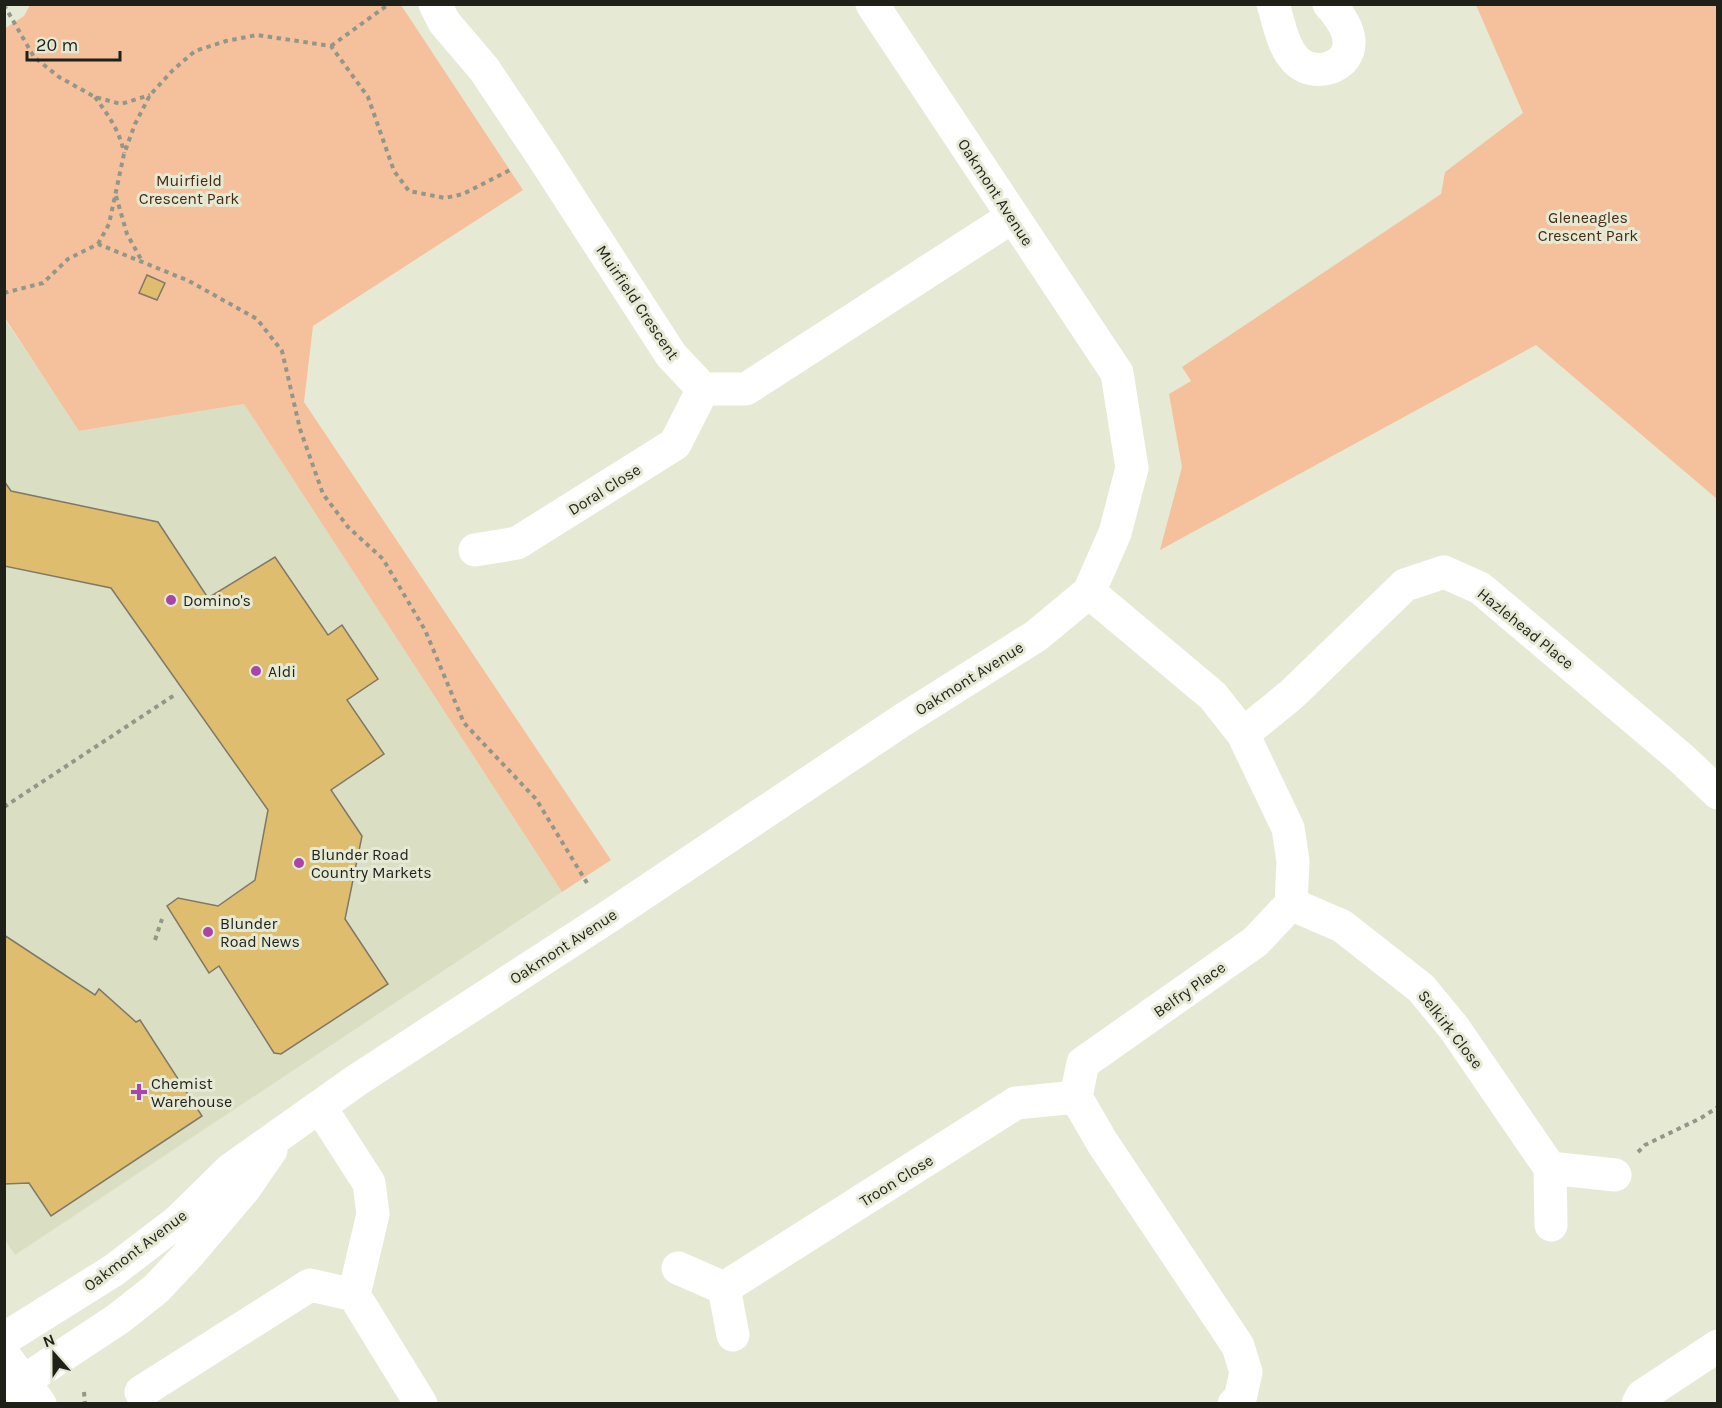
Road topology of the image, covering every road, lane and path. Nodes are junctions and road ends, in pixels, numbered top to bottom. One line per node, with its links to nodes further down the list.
1 (389, 4): 7 (path)
2 (435, 4): 11 (street, Muirfield Crescent)
3 (872, 4): 13 (street, Oakmont Avenue)
4 (1273, 4): 5 (street)
5 (1329, 4)
6 (4, 5): 9 (path)
7 (331, 46): 8 (path); 11 (path)
8 (150, 95): 9 (path); 10 (path)
9 (95, 97): 10 (path)
10 (124, 154): 12 (path)
11 (541, 154): 17 (street, Muirfield Crescent)
12 (116, 194): 14 (path); 15 (path)
13 (1012, 217): 17 (street); 19 (street, Oakmont Avenue)
14 (98, 244): 15 (path); 16 (path)
15 (142, 261): 24 (path)
16 (4, 293)
17 (703, 389): 18 (street, Doral Close)
18 (475, 550)
19 (1089, 592): 21 (street); 29 (street, Oakmont Avenue)
20 (176, 694): 23 (path)
21 (1243, 734): 22 (street, Hazlehead Place); 25 (street)
22 (1718, 793)
23 (4, 807)
24 (587, 883)
25 (1291, 904): 28 (street, Belfry Place); 32 (street, Selkirk Close)
26 (162, 919): 27 (path)
27 (155, 940)
28 (1076, 1097): 36 (street, Troon Close); 47 (street)
29 (320, 1107): 31 (street, Oakmont Avenue); 37 (street)
30 (1718, 1107): 33 (path)
31 (286, 1129): 39 (street, Oakmont Avenue); 44 (street, Oakmont Avenue)
32 (1550, 1168): 33 (street); 34 (street)
33 (1615, 1175)
34 (1551, 1226)
35 (678, 1268): 36 (street)
36 (724, 1288): 38 (street)
37 (354, 1295): 43 (street); 46 (street)
38 (733, 1335)
39 (4, 1340)
40 (1718, 1346): 48 (street)
41 (4, 1355): 44 (street)
42 (84, 1392): 45 (path)
43 (141, 1392)
44 (22, 1393)
45 (85, 1404)
46 (421, 1404)
47 (1234, 1404)
48 (1638, 1404)

